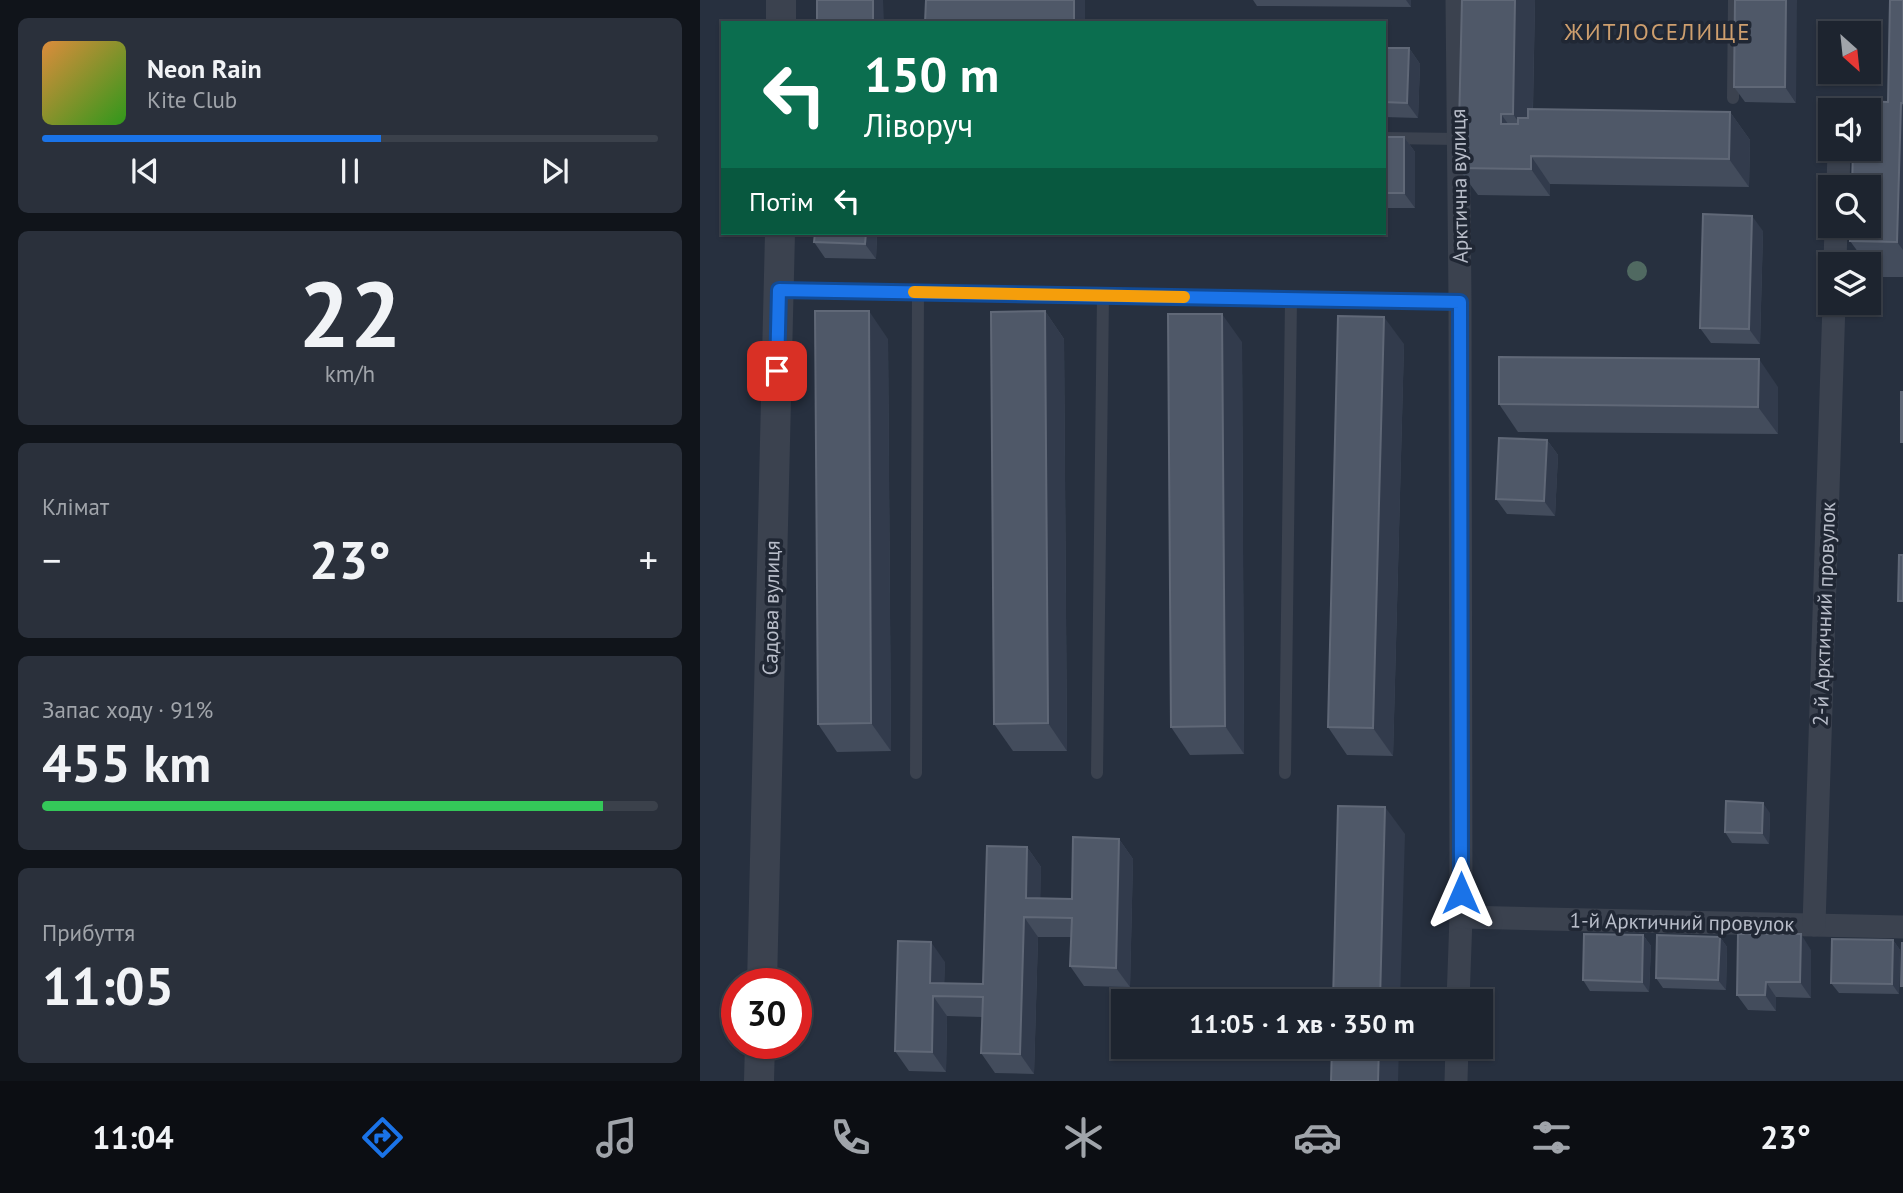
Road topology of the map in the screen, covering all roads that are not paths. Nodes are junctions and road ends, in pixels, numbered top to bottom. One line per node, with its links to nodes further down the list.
1 (782, 0): 4 (street)
2 (1457, 0): 7 (street, Арктична вулиця)
3 (1734, 0): 5 (lane)
4 (781, 21)
5 (1733, 98)
6 (1386, 138): 7 (lane)
7 (1458, 139): 13 (street, Арктична вулиця)
8 (779, 235): 9 (street, Садова вулиця)
9 (779, 290): 10 (lane); 21 (street, Садова вулиця)
10 (918, 292): 11 (lane); 15 (lane)
11 (1103, 296): 12 (lane); 16 (lane)
12 (1292, 299): 13 (lane); 17 (lane)
13 (1460, 302): 18 (street, Арктична вулиця)
14 (1834, 315): 19 (street, 2-й Арктичний провулок)
15 (916, 773)
16 (1097, 773)
17 (1285, 773)
18 (1461, 917): 19 (street, 1-й Арктичний провулок); 22 (street, Арктична вулиця)
19 (1814, 925): 20 (street, 1-й Арктичний провулок)
20 (1903, 927)
21 (762, 968)
22 (1458, 989)
23 (760, 1059): 25 (street)
24 (1457, 1059): 26 (street)
25 (759, 1081)
26 (1456, 1081)

